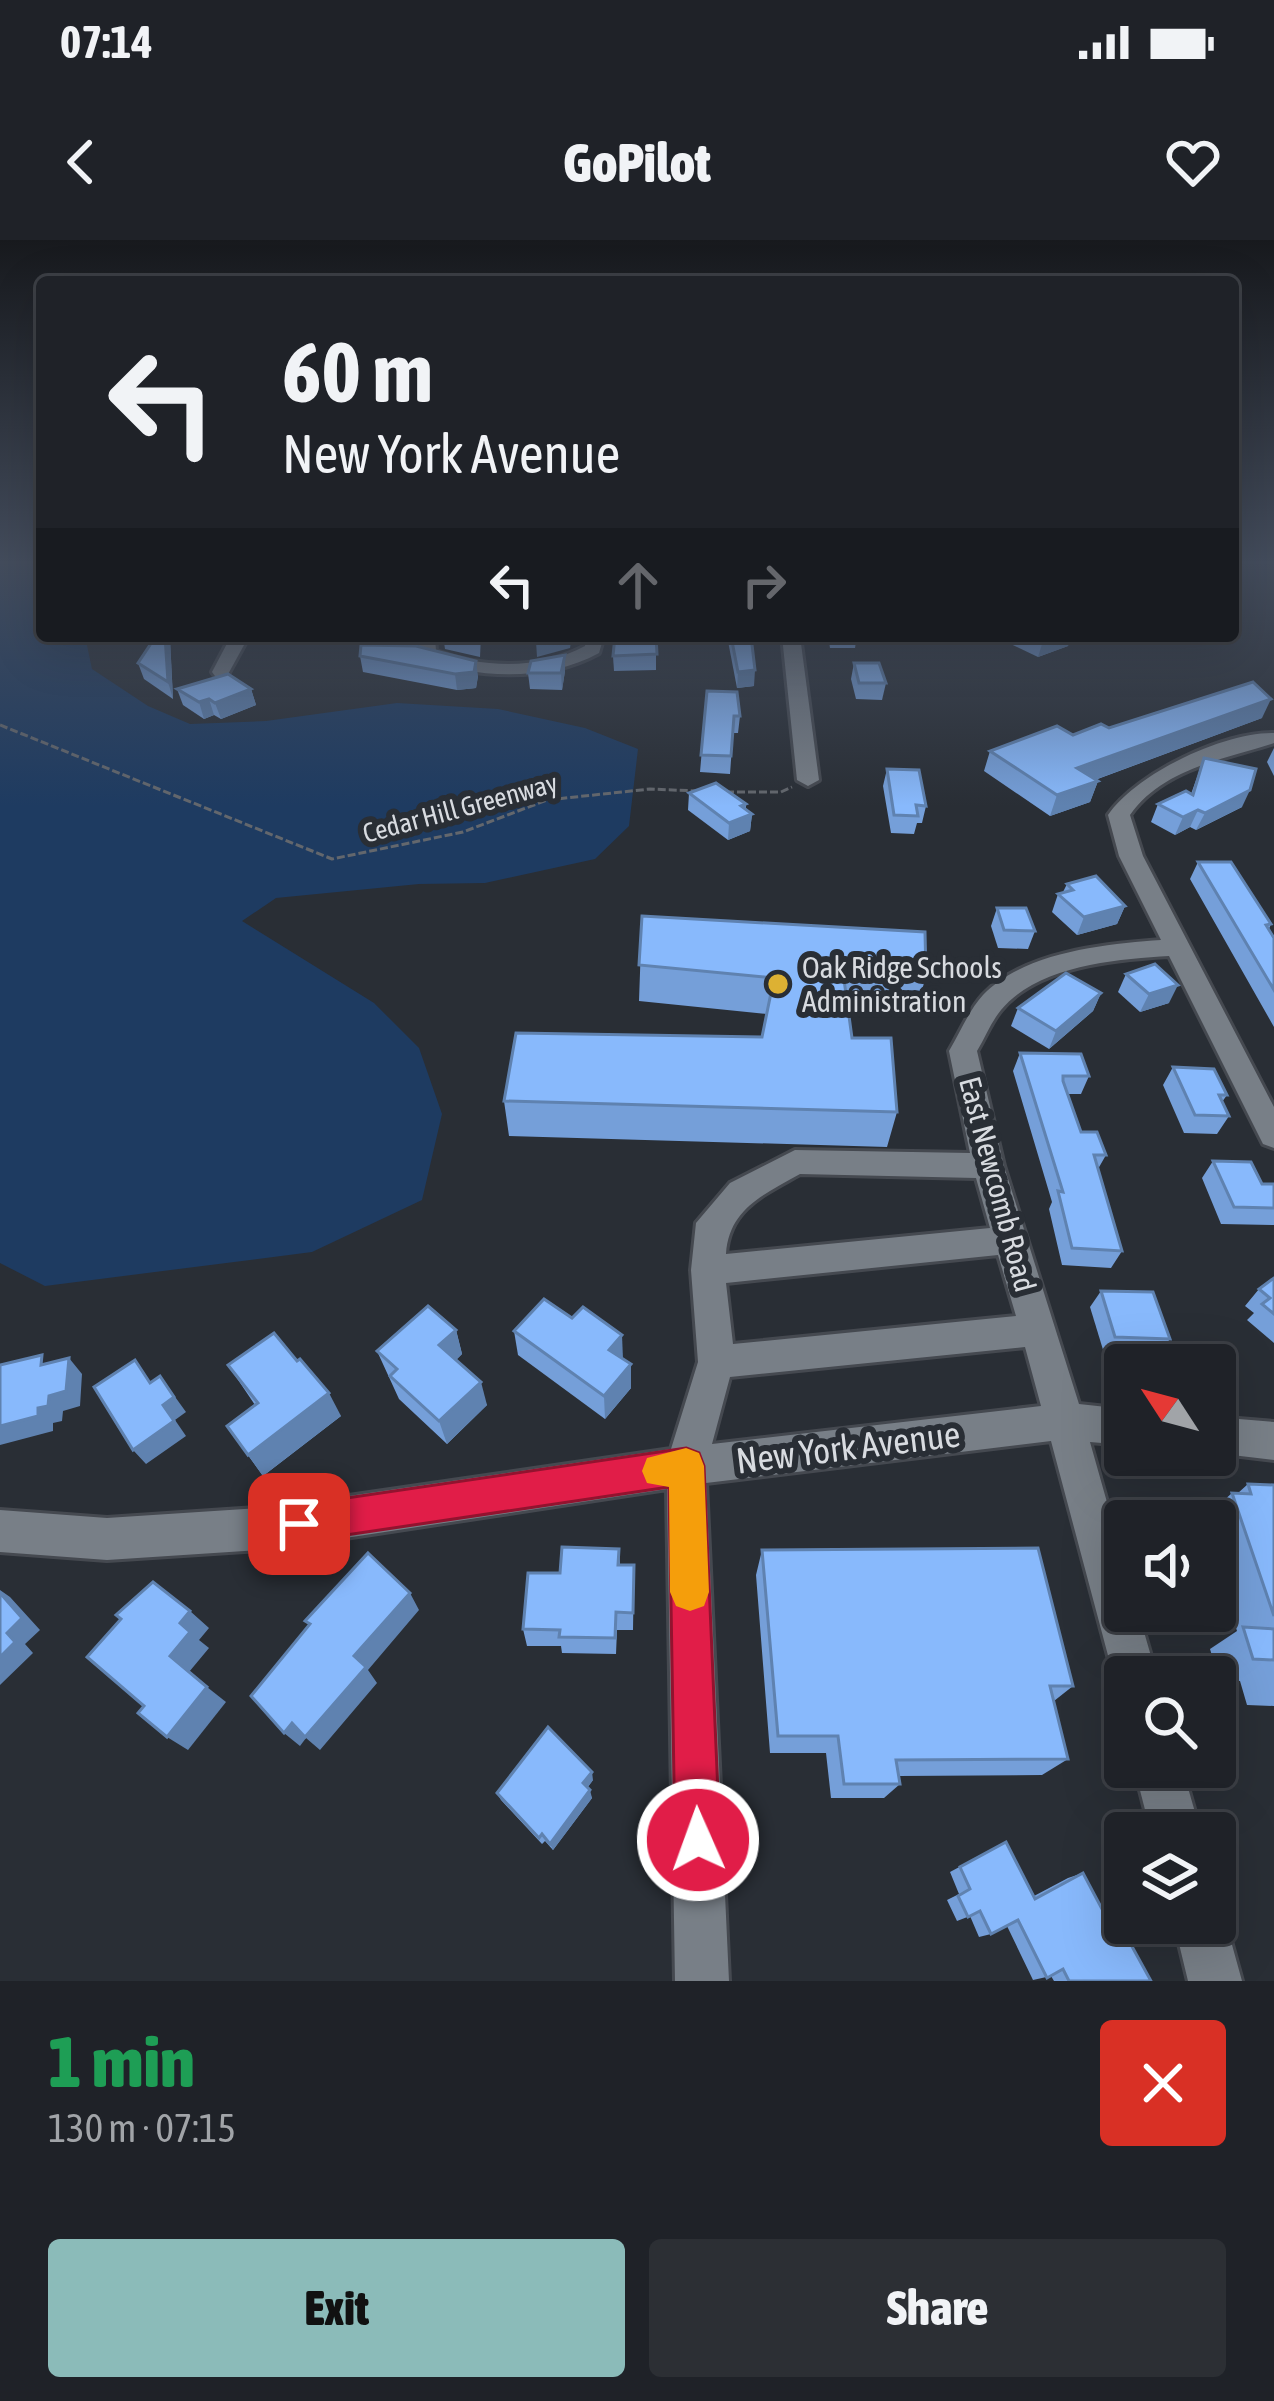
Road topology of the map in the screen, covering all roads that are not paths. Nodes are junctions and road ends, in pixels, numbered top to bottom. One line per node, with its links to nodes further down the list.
1 (236, 643): 5 (street)
2 (426, 643): 3 (street)
3 (594, 643)
4 (792, 643): 7 (street)
5 (220, 672)
6 (1269, 738): 8 (street)
7 (808, 780)
8 (1176, 947): 9 (street); 10 (street, East Newcomb Road)
9 (1274, 1136)
10 (988, 1166): 11 (street, East Newcomb Road); 12 (street)
11 (1011, 1240): 12 (street); 13 (street, East Newcomb Road)
12 (708, 1270): 14 (street)
13 (1038, 1330): 14 (street); 15 (street, East Newcomb Road)
14 (716, 1362): 19 (street)
15 (1065, 1421): 16 (street, New York Avenue); 19 (street, New York Avenue); 21 (street, East Newcomb Road)
16 (1104, 1424)
17 (1236, 1437): 18 (street)
18 (1274, 1441)
19 (686, 1466): 20 (street, New York Avenue); 23 (street)
20 (0, 1531)
21 (1128, 1656)
22 (1205, 1944): 24 (street)
23 (702, 1981)
24 (1215, 1981)

